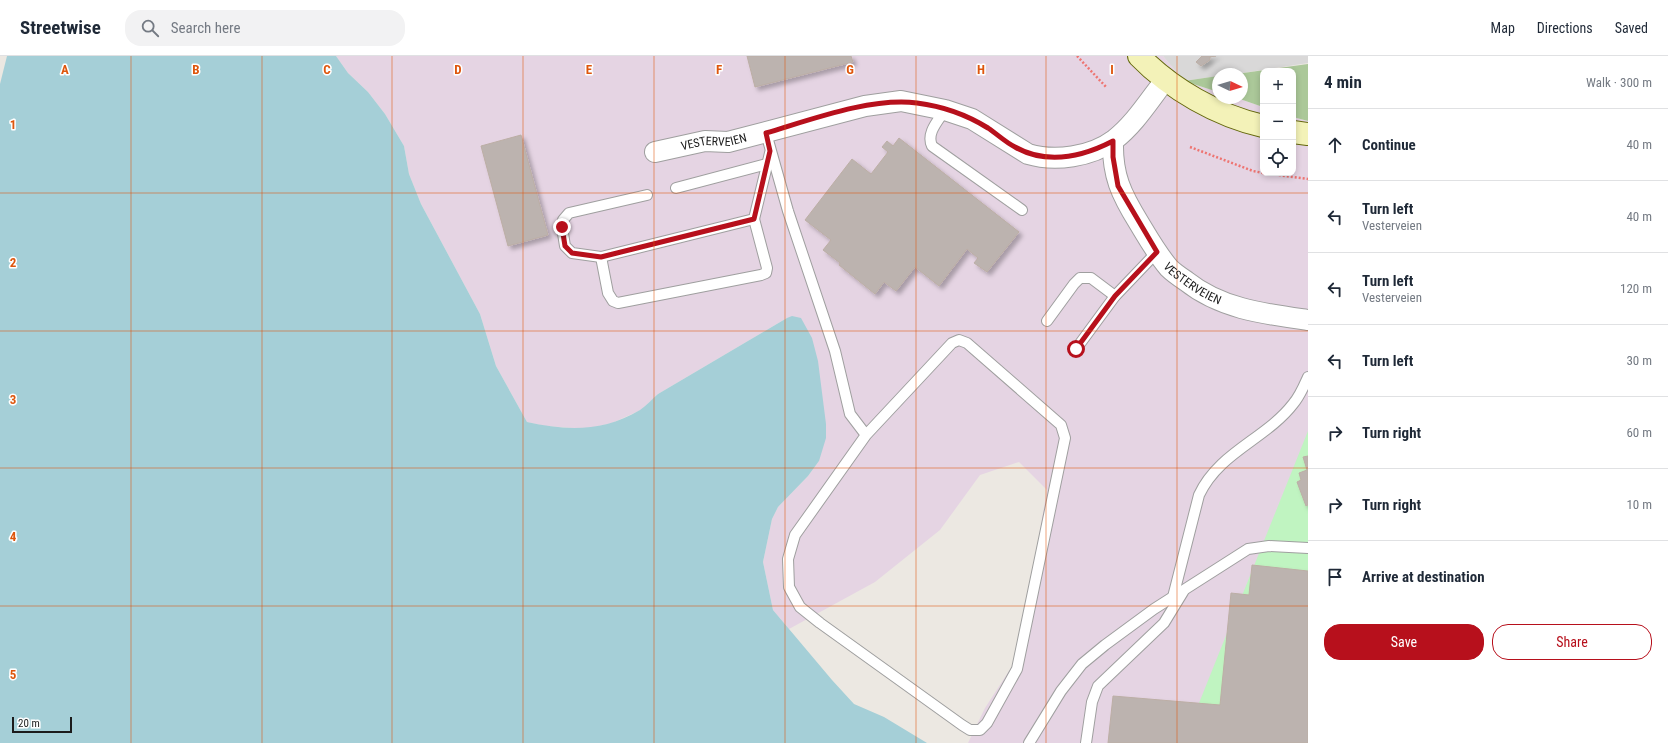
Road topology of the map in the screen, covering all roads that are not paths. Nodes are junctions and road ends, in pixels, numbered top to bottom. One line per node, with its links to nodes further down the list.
1 (1139, 56): 2 (street)
2 (1166, 79): 4 (street); 7 (street, VESTERVEIEN)
3 (945, 110): 7 (street, VESTERVEIEN); 8 (street, VESTERVEIEN); 13 (lane)
4 (1260, 125)
5 (1296, 132): 6 (street)
6 (1308, 134)
7 (1113, 141): 15 (street, VESTERVEIEN)
8 (768, 142): 9 (street, VESTERVEIEN); 10 (lane); 22 (lane)
9 (655, 152)
10 (767, 164): 11 (lane); 14 (lane)
11 (676, 188)
12 (647, 195): 16 (lane)
13 (1022, 210)
14 (754, 219): 16 (lane); 16 (lane)
15 (1157, 252): 17 (lane); 18 (street, VESTERVEIEN)
16 (601, 257)
17 (1115, 296): 19 (lane); 20 (lane)
18 (1308, 320)
19 (1047, 321)
20 (1076, 349)
21 (1308, 377): 25 (lane)
22 (866, 435): 22 (lane)
23 (1308, 548): 24 (lane)
24 (1184, 589): 25 (lane); 27 (lane)
25 (1173, 597): 26 (lane)
26 (1029, 743)
27 (1086, 743)

